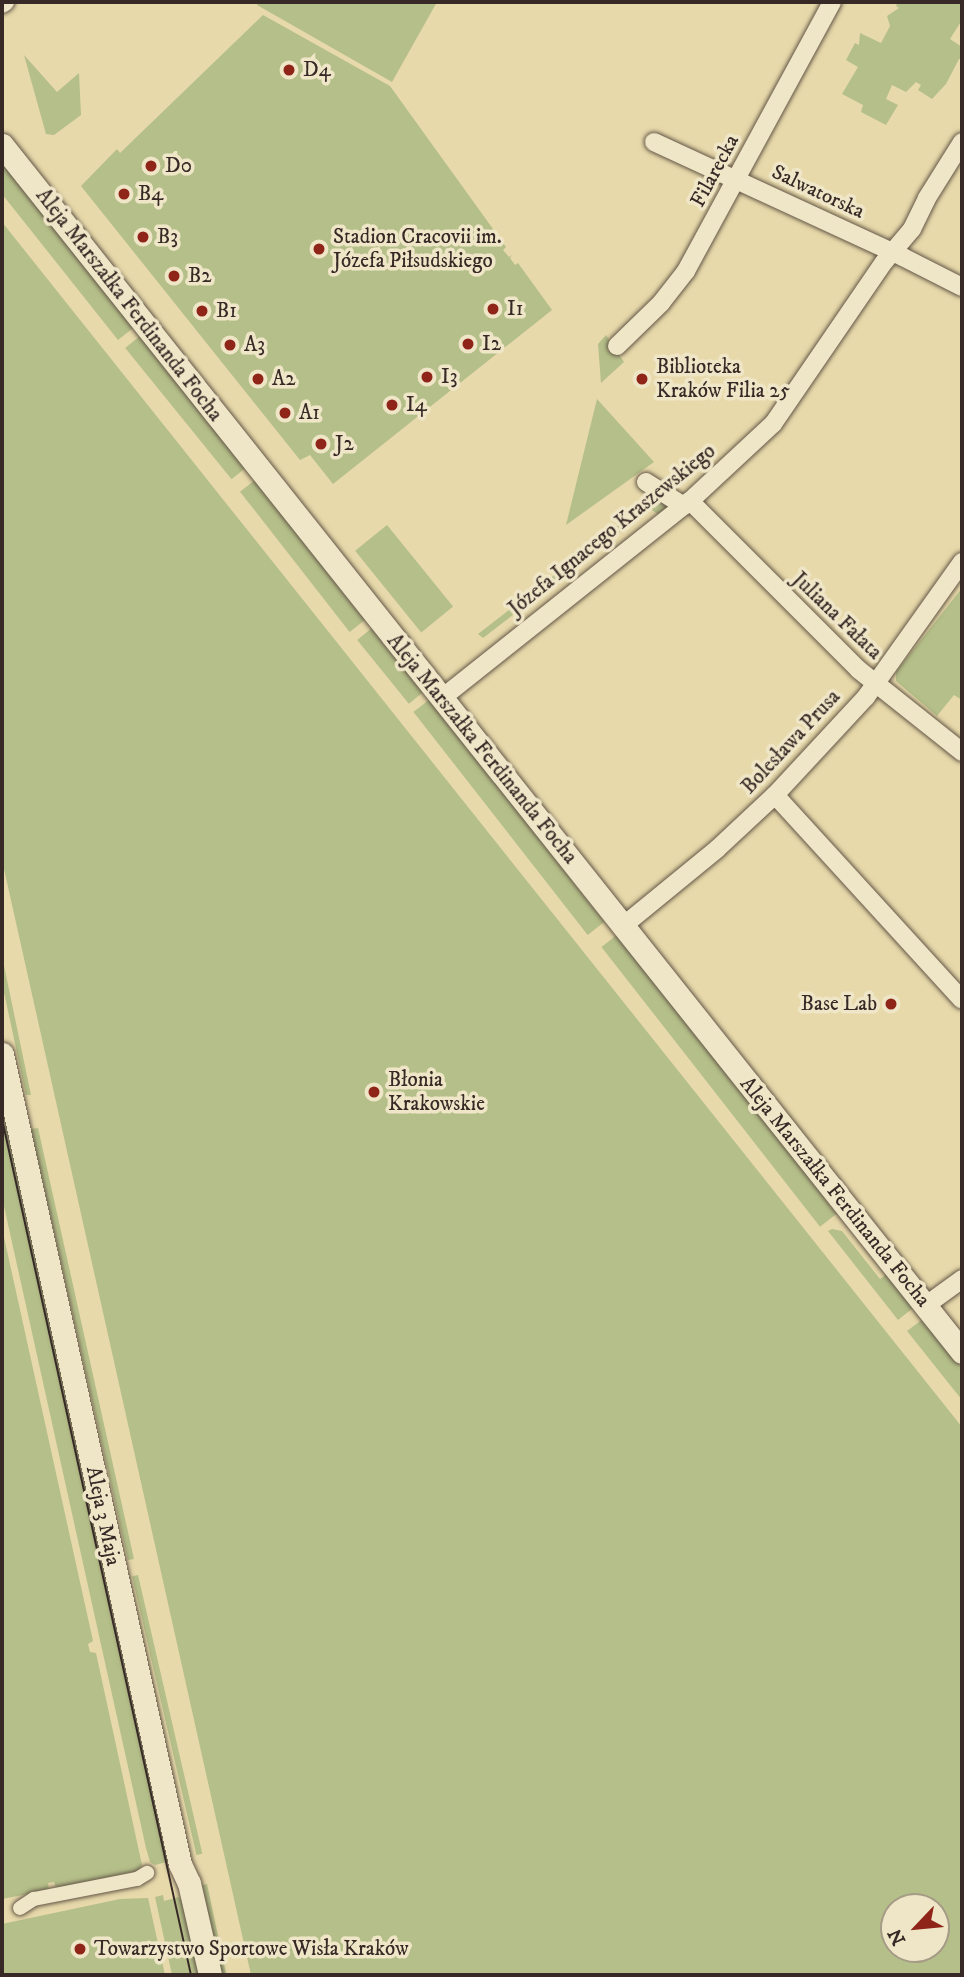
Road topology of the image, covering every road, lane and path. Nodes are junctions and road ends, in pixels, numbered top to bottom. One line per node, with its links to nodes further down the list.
1 (832, 2): 5 (street, Filarecka)
2 (654, 142): 5 (street, Salwatorska)
3 (962, 142): 6 (street, Józefa Ignacego Kraszewskiego)
4 (2, 145): 13 (street, Aleja Marszałka Ferdinanda Focha)
5 (737, 181): 6 (street, Salwatorska); 8 (street, Filarecka)
6 (893, 252): 7 (street, Salwatorska); 10 (street, Józefa Ignacego Kraszewskiego)
7 (962, 287)
8 (617, 346)
9 (646, 482): 10 (street, Juliana Fałata)
10 (687, 504): 12 (street, Juliana Fałata); 13 (street, Józefa Ignacego Kraszewskiego)
11 (962, 562): 12 (street, Bolesława Prusa)
12 (876, 684): 14 (street, Juliana Fałata); 15 (street, Bolesława Prusa)
13 (442, 698): 16 (street, Aleja Marszałka Ferdinanda Focha)
14 (962, 752)
15 (775, 795): 16 (street, Bolesława Prusa); 17 (street)
16 (623, 926): 20 (street, Aleja Marszałka Ferdinanda Focha)
17 (962, 1000)
18 (2, 1054): 24 (street, Aleja 3 Maja)
19 (962, 1279): 20 (street)
20 (925, 1306): 21 (street, Aleja Marszałka Ferdinanda Focha)
21 (962, 1352)
22 (147, 1873): 23 (street)
23 (20, 1908)
24 (210, 1975)

